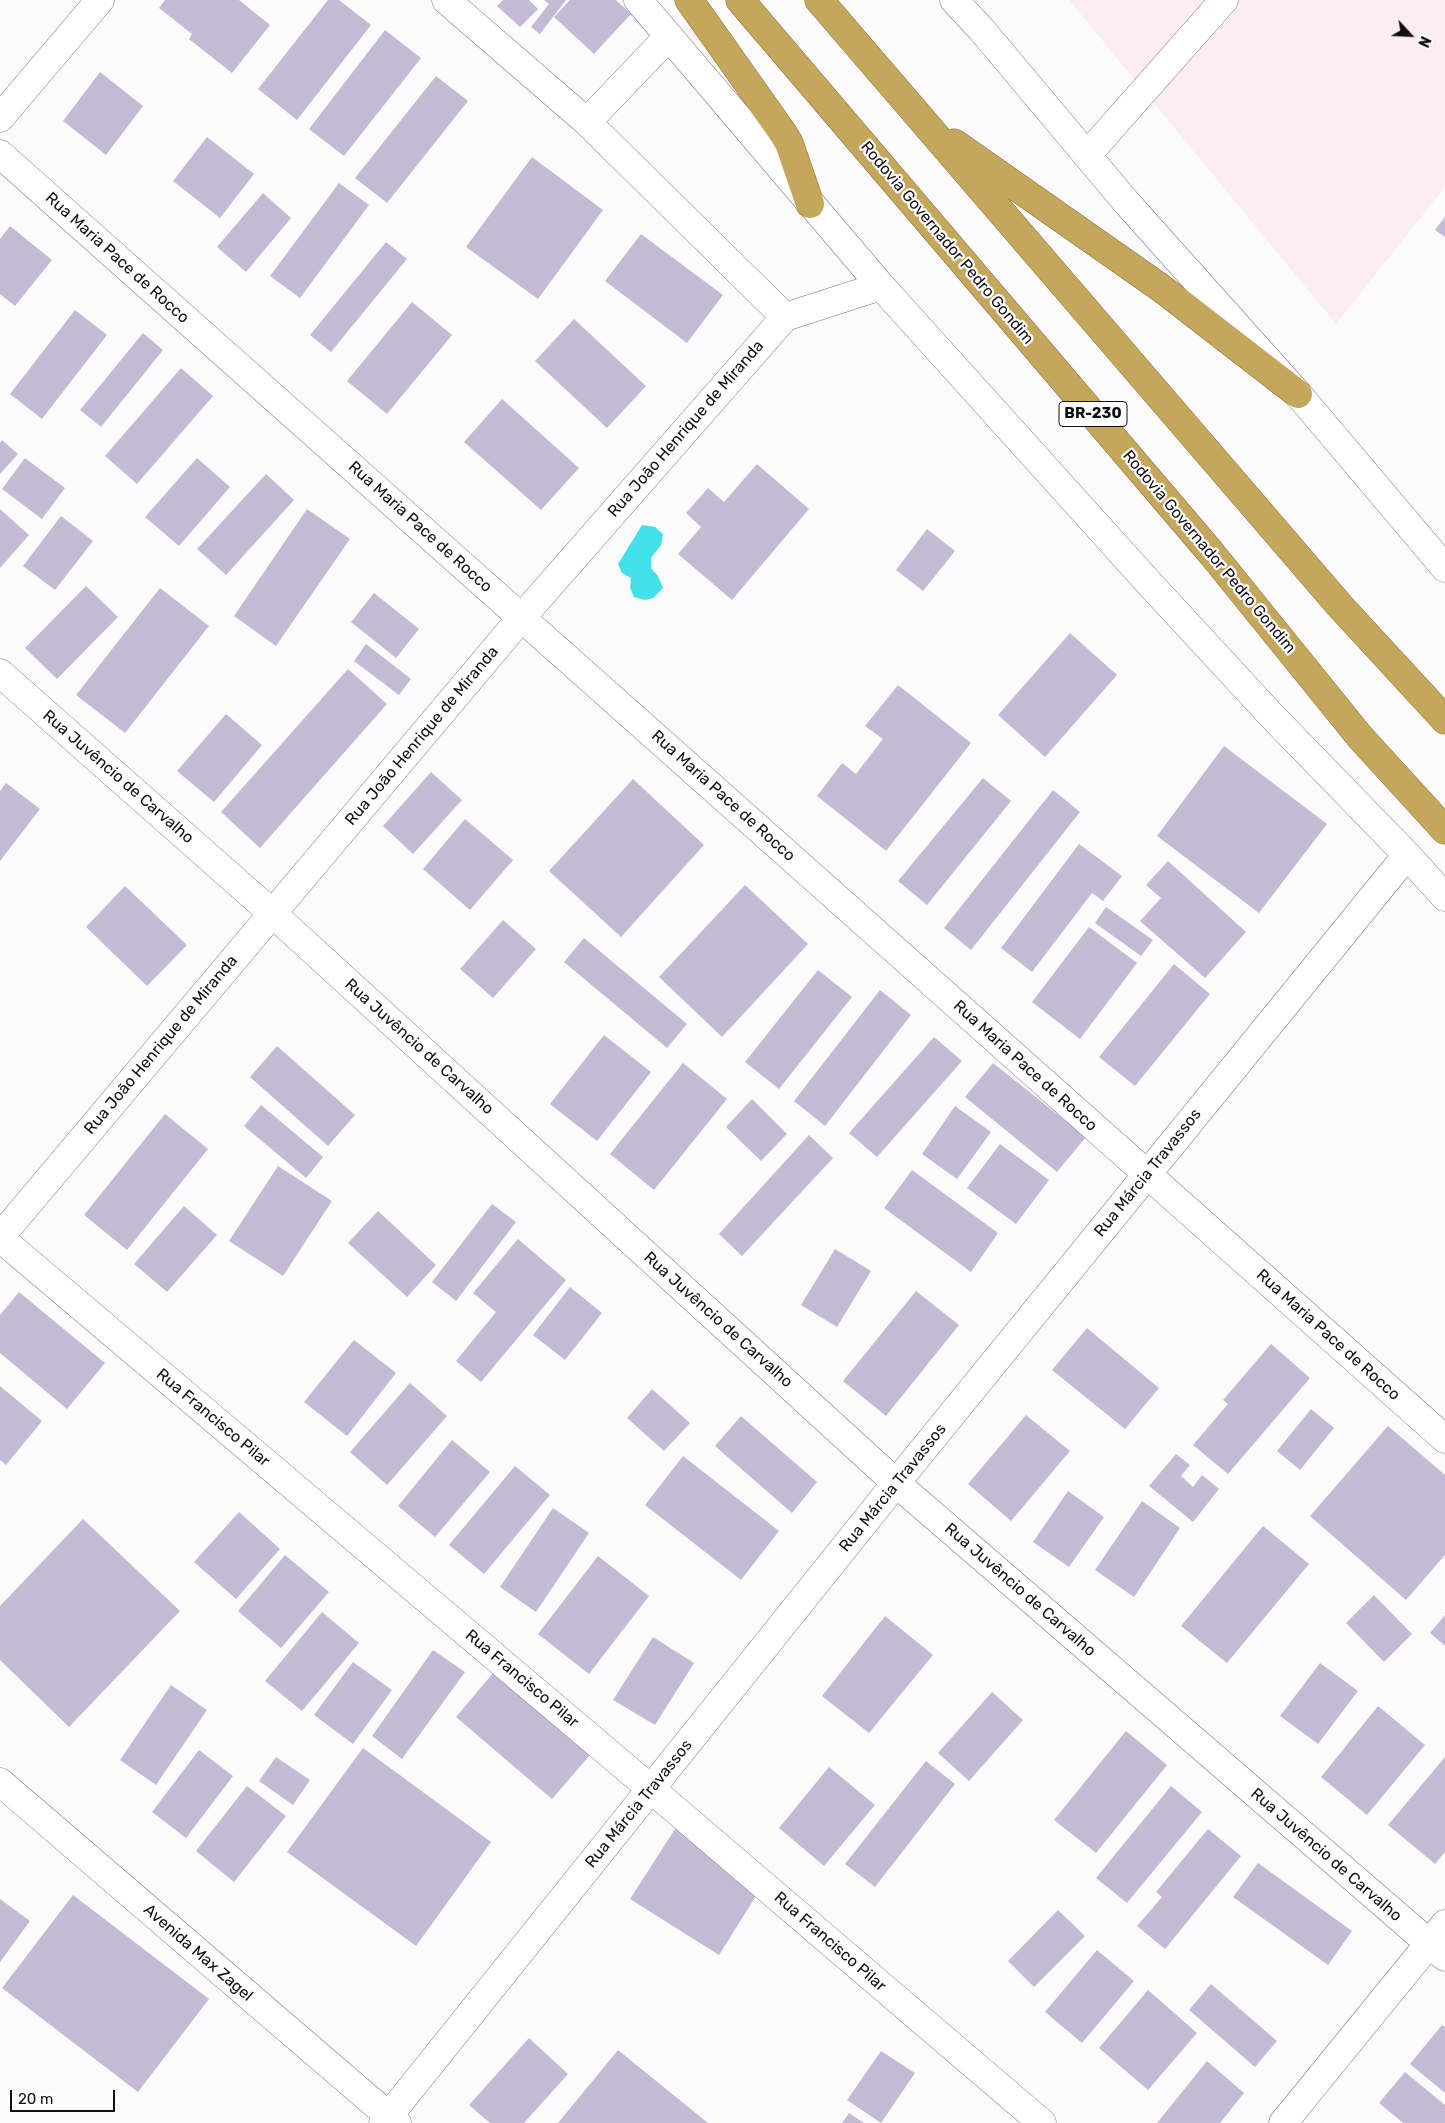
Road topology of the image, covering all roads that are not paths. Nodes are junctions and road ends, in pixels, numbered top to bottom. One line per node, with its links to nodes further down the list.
1 (100, 0): 10 (street)
2 (446, 0): 12 (street)
3 (638, 0): 9 (street)
4 (689, 0): 15 (highway)
5 (740, 0): 23 (highway, Rodovia Governador Pedro Gondim / BR-230)
6 (819, 0): 11 (highway)
7 (954, 0): 14 (street)
8 (1224, 0): 14 (street)
9 (669, 36): 12 (street); 15 (street)
10 (0, 118)
11 (923, 121): 18 (highway); 22 (highway)
12 (587, 122): 17 (street)
13 (0, 154): 20 (street, Rua Maria Pace de Rocco)
14 (1088, 154): 18 (street)
15 (810, 204): 16 (street)
16 (880, 286): 17 (street); 24 (street)
17 (785, 317): 20 (street, Rua João Henrique de Miranda)
18 (1298, 394): 19 (street)
19 (1445, 568)
20 (522, 617): 26 (street, Rua João Henrique de Miranda); 27 (street, Rua Maria Pace de Rocco)
21 (0, 673): 26 (street, Rua Juvêncio de Carvalho)
22 (1445, 720)
23 (1445, 830)
24 (1407, 855): 25 (street); 27 (street, Rua Márcia Travassos)
25 (1445, 897)
26 (272, 913): 28 (street, Rua João Henrique de Miranda); 30 (street, Rua Juvêncio de Carvalho)
27 (1146, 1174): 29 (street, Rua Maria Pace de Rocco); 30 (street, Rua Márcia Travassos)
28 (0, 1237): 32 (street, Rua Francisco Pilar)
29 (1445, 1439)
30 (896, 1483): 32 (street, Rua Márcia Travassos); 33 (street, Rua Juvêncio de Carvalho)
31 (0, 1782): 34 (street, Avenida Max Zagel)
32 (651, 1789): 34 (street, Rua Márcia Travassos); 35 (street, Rua Francisco Pilar)
33 (1440, 1942): 36 (street)
34 (389, 2121)
35 (1042, 2123)
36 (1283, 2123)

